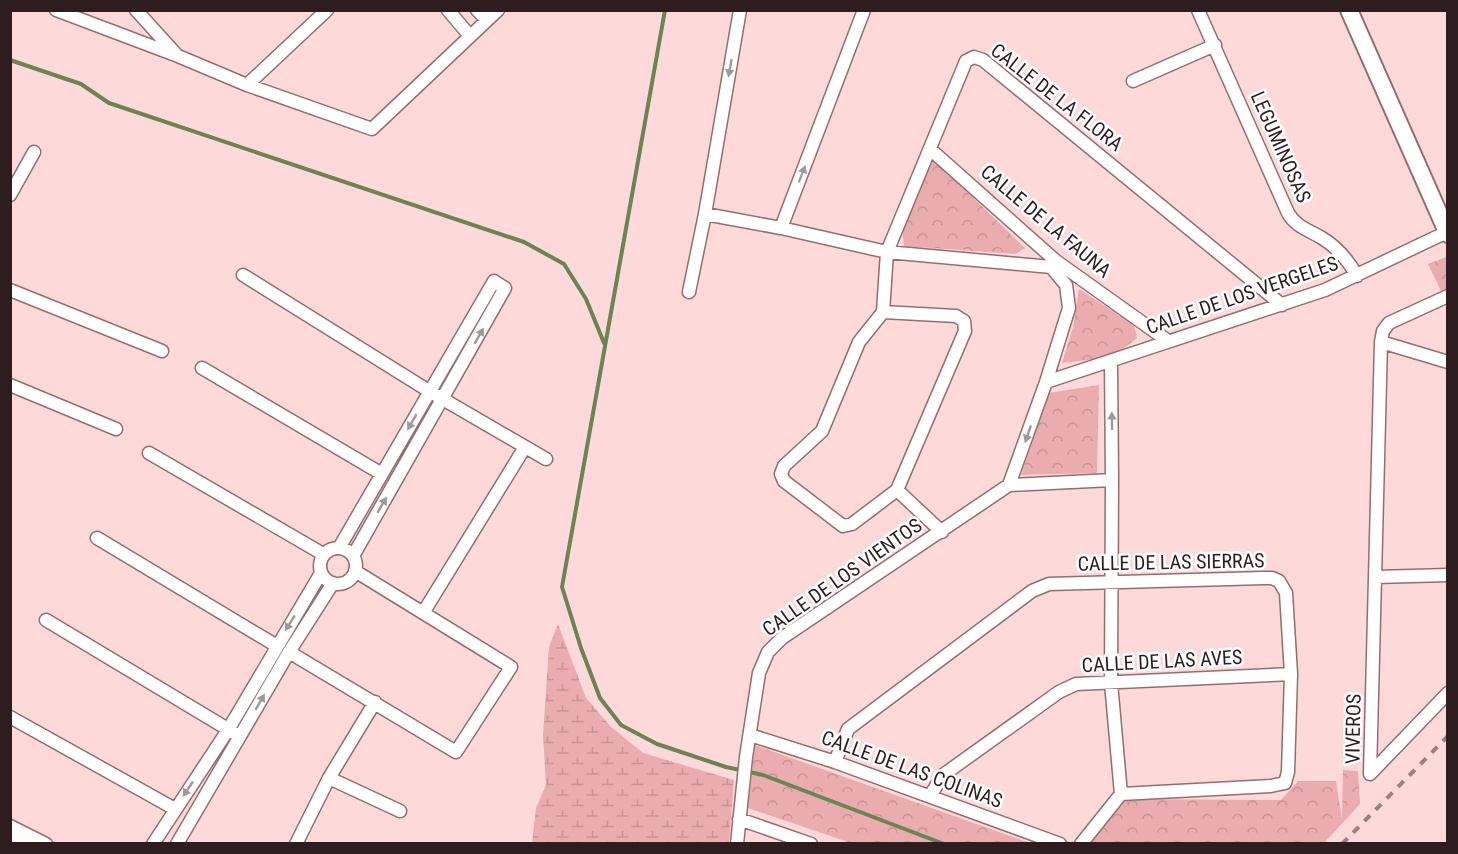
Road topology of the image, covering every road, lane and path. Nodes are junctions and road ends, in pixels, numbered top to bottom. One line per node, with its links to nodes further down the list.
1 (56, 10): 14 (street)
2 (136, 10): 14 (street)
3 (327, 10): 16 (street)
4 (448, 10): 12 (street)
5 (477, 10): 11 (street)
6 (498, 10): 11 (street)
7 (740, 10): 20 (street, one-way to 20)
8 (864, 10): 21 (street, one-way to 8)
9 (1198, 10): 13 (street, LEGUMINOSAS)
10 (1348, 10): 22 (street)
11 (487, 20): 12 (street)
12 (470, 36): 16 (street)
13 (1215, 45): 15 (street); 26 (street, LEGUMINOSAS)
14 (178, 56): 16 (street)
15 (1133, 81)
16 (247, 85)
17 (930, 148): 23 (street, CALLE DE LA FLORA); 24 (street, CALLE DE LA FAUNA); 30 (street, CALLE DE LA FLORA)
18 (34, 152): 19 (street)
19 (10, 195)
20 (705, 214): 21 (street); 28 (street)
21 (781, 228): 23 (street)
22 (1447, 233): 26 (street, CALLE DE LOS VERGELES)
23 (887, 252): 24 (street); 31 (street, CALLE DE LA FLORA)
24 (1054, 264): 32 (street, CALLE DE LA FAUNA); 38 (street)
25 (243, 275): 40 (street)
26 (1357, 276): 30 (street, CALLE DE LOS VERGELES)
27 (10, 290): 34 (street)
28 (689, 292)
29 (1448, 296): 33 (street)
30 (1282, 304): 32 (street, CALLE DE LOS VERGELES)
31 (883, 312): 49 (street); 49 (street)
32 (1168, 341): 35 (street, CALLE DE LOS VERGELES)
33 (1381, 342): 36 (street); 58 (street, VIVEROS)
34 (162, 351)
35 (1111, 362): 38 (street, CALLE DE LOS VERGELES); 47 (street, one-way to 35)
36 (1448, 362)
37 (202, 368): 46 (street)
38 (1046, 382): 48 (street, one-way to 48)
39 (10, 385): 42 (street)
40 (429, 391): 41 (street); 41 (street, one-way to 40); 46 (street, one-way to 46)
41 (443, 399): 43 (street); 54 (street, one-way to 41)
42 (116, 429)
43 (525, 447): 45 (street); 61 (street)
44 (149, 453): 53 (street)
45 (546, 459)
46 (382, 474): 52 (street)
47 (1112, 480): 48 (street); 59 (street)
48 (1010, 485): 50 (street, CALLE DE LOS VIENTOS)
49 (897, 490): 50 (street)
50 (942, 532): 71 (street, CALLE DE LOS VIENTOS)
51 (97, 538): 63 (street)
52 (339, 548): 53 (street); 54 (street)
53 (323, 554): 56 (street)
54 (353, 556): 55 (street)
55 (355, 571): 60 (street); 61 (street)
56 (321, 573): 60 (street); 63 (street, one-way to 63)
57 (1448, 575): 58 (street)
58 (1376, 577): 67 (street, VIVEROS)
59 (1110, 582): 65 (street, CALLE DE LAS SIERRAS); 66 (street); 73 (street, CALLE DE LAS SIERRAS)
60 (333, 583): 64 (street)
61 (423, 613): 68 (street)
62 (46, 621): 70 (street)
63 (276, 646): 70 (street)
64 (289, 652): 68 (street); 72 (street, one-way to 64)
65 (1291, 674): 66 (street, CALLE DE LAS AVES); 75 (street, CALLE DE LAS SIERRAS)
66 (1110, 683): 75 (street); 76 (street, CALLE DE LAS AVES)
67 (1448, 693)
68 (375, 702): 74 (street)
69 (10, 717): 77 (street)
70 (228, 730): 72 (street); 77 (street, one-way to 77)
71 (750, 735): 73 (street, CALLE DE LAS COLINAS); 79 (street, CALLE DE LOS VIENTOS)
72 (240, 736): 85 (street)
73 (835, 762): 76 (street, CALLE DE LAS COLINAS)
74 (329, 778): 78 (street); 86 (street)
75 (1121, 794): 90 (street)
76 (930, 796): 89 (street, CALLE DE LAS COLINAS)
77 (175, 809): 84 (street)
78 (400, 811)
79 (739, 819): 87 (street, CALLE DE LOS VIENTOS); 88 (street)
80 (10, 826): 83 (street)
81 (10, 837): 82 (street)
82 (25, 843)
83 (46, 843)
84 (153, 843)
85 (177, 843)
86 (296, 843)
87 (737, 843)
88 (811, 843)
89 (1060, 843)
90 (1081, 843)

